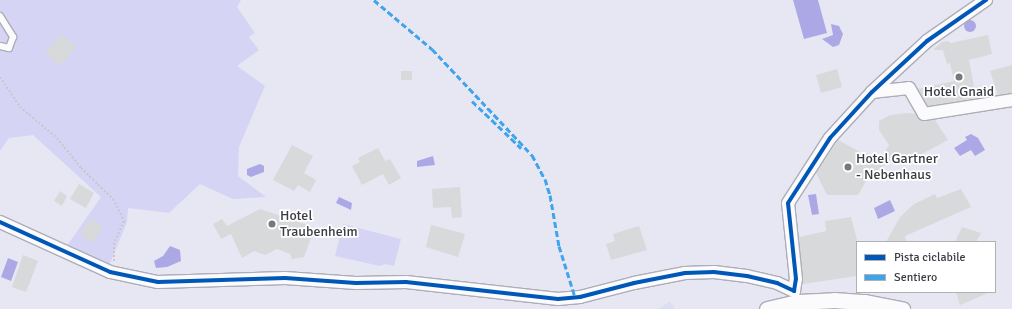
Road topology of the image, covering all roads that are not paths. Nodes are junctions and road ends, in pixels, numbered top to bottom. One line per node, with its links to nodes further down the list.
1 (986, 0): 4 (street)
2 (0, 16): 3 (lane)
3 (0, 46)
4 (872, 92): 5 (street); 7 (street)
5 (1012, 100)
6 (0, 222): 7 (street)
7 (796, 296): 8 (street); 9 (street)
8 (767, 309)
9 (902, 309)

